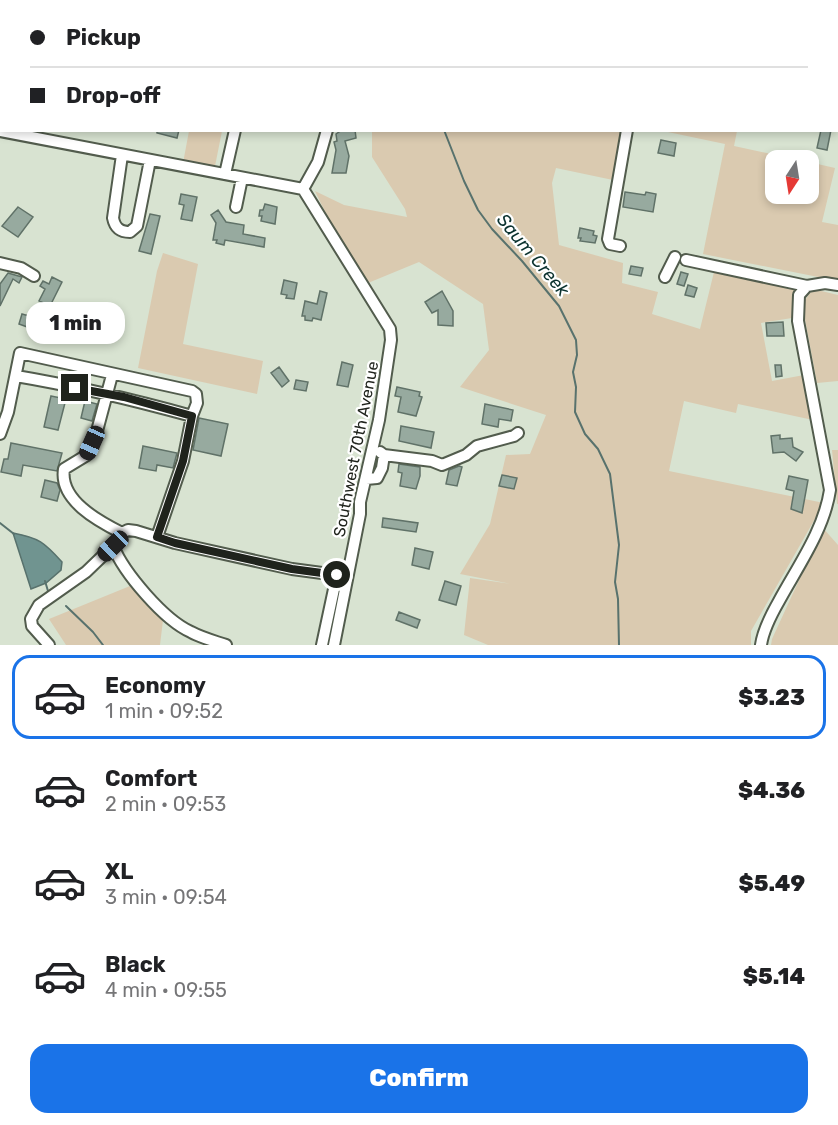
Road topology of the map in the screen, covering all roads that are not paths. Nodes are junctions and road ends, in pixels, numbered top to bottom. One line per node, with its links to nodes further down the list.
1 (5, 132): 5 (street)
2 (235, 132): 7 (street)
3 (326, 132): 9 (street)
4 (627, 132): 11 (street)
5 (122, 155): 6 (street); 6 (street)
6 (150, 160): 7 (street)
7 (225, 174): 8 (street)
8 (242, 178): 9 (street); 10 (street)
9 (303, 189): 23 (street, Southwest 70th Avenue)
10 (236, 207)
11 (620, 246)
12 (0, 263): 13 (street)
13 (34, 276)
14 (665, 277): 16 (street)
15 (838, 285): 16 (street)
16 (807, 286): 33 (street)
17 (112, 375): 18 (street); 19 (street); 20 (street)
18 (16, 376): 19 (street); 22 (street)
19 (107, 395): 20 (street); 26 (street)
20 (192, 416): 27 (street)
21 (518, 433): 24 (street)
22 (0, 434)
23 (373, 450): 24 (street); 25 (street, Southwest 70th Avenue)
24 (384, 455): 25 (street)
25 (366, 479): 32 (street, Southwest 70th Avenue)
26 (122, 533): 27 (street); 28 (street)
27 (157, 537): 31 (street)
28 (113, 546): 29 (street); 30 (street)
29 (49, 645)
30 (226, 645)
31 (322, 645)
32 (334, 645)
33 (761, 645)

